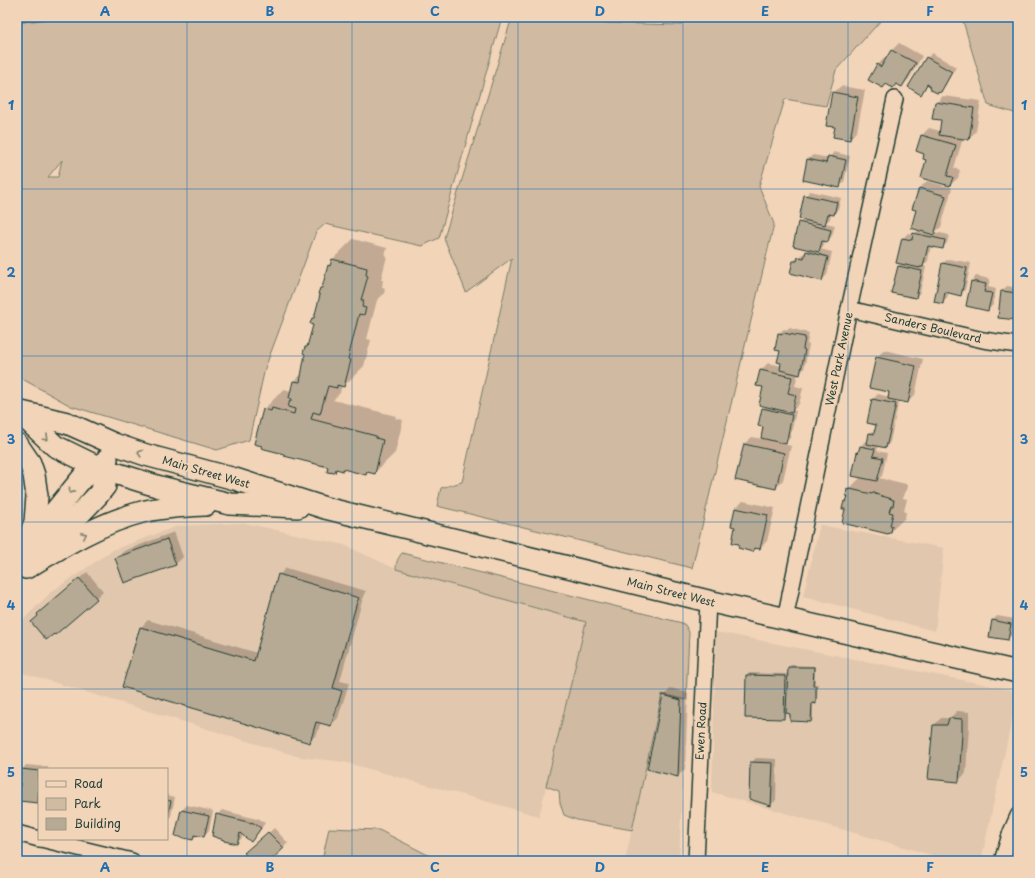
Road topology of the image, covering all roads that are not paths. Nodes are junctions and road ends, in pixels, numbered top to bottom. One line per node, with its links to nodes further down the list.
1 (896, 99): 2 (street, West Park Avenue)
2 (849, 309): 3 (street, Sanders Boulevard); 12 (street, West Park Avenue)
3 (1018, 345)
4 (17, 411): 6 (main road, Main Street West); 7 (main road, Main Street West, one-way to 7)
5 (17, 444): 10 (main road)
6 (114, 444): 7 (main road); 9 (main road, Main Street West, one-way to 6)
7 (102, 469): 8 (main road, Main Street West); 10 (main road)
8 (230, 504): 9 (main road, Main Street West); 10 (main road, one-way to 8)
9 (325, 508): 11 (main road, Main Street West)
10 (21, 564)
11 (708, 601): 12 (main road, Main Street West); 19 (street, Ewen Road)
12 (785, 619): 13 (main road, Main Street West)
13 (1018, 672)
14 (1018, 816): 20 (street)
15 (17, 833): 16 (street)
16 (38, 838)
17 (44, 840): 18 (street)
18 (132, 861)
19 (696, 861)
20 (1002, 861)

